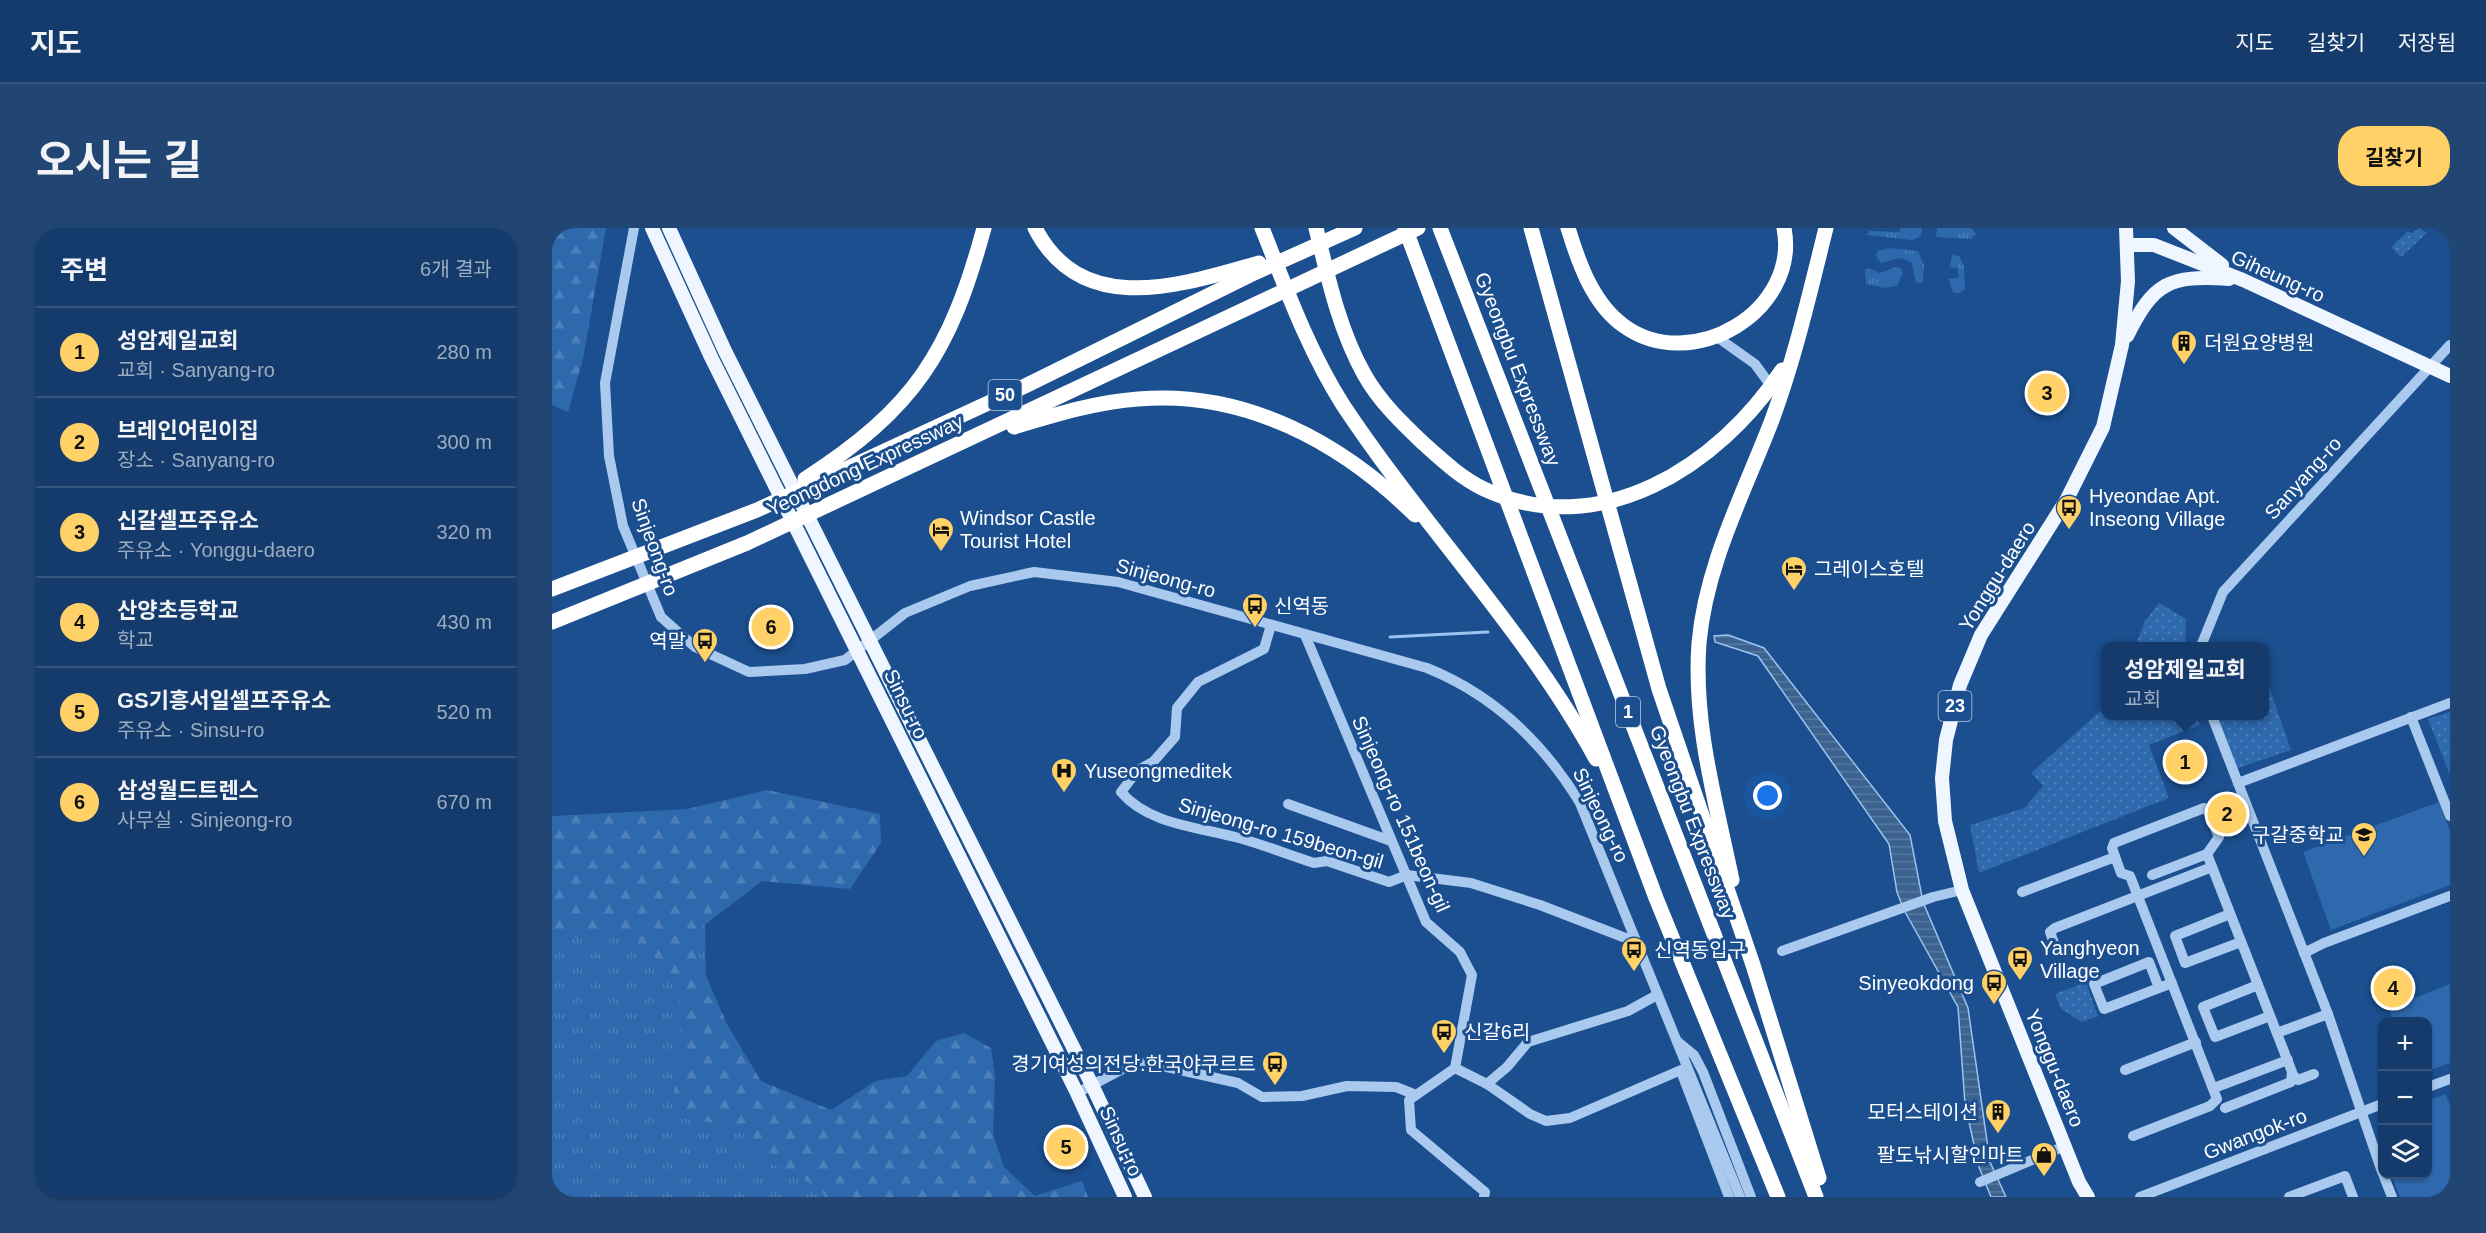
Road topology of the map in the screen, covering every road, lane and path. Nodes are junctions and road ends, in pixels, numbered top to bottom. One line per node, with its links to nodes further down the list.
1 (634, 228): 32 (street, Sinjeong-ro)
2 (652, 228): 79 (main road, Sinsu-ro)
3 (669, 228): 76 (main road, Sinsu-ro)
4 (984, 228): 28 (highway)
5 (1035, 228): 19 (highway)
6 (1262, 228): 29 (highway)
7 (1316, 228): 26 (highway)
8 (1355, 228): 19 (highway, Yeongdong Expressway / 50)
9 (1405, 228): 41 (highway, 1)
10 (1418, 228): 27 (highway, Yeongdong Expressway / 50)
11 (1440, 228): 97 (highway, Gyeongbu Expressway / 1)
12 (1531, 228): 58 (highway)
13 (1568, 228): 22 (highway)
14 (1784, 228): 22 (highway)
15 (1826, 228): 21 (highway)
16 (2126, 228): 18 (main road, Yonggu-daero / 23)
17 (2174, 228): 20 (main road)
18 (2127, 245): 20 (main road, Giheung-ro); 23 (main road, Yonggu-daero / 23)
19 (1313, 248): 28 (highway, Yeongdong Expressway / 50)
20 (2243, 280): 23 (main road); 25 (main road, Giheung-ro)
21 (1803, 321): 26 (highway); 58 (highway)
22 (1717, 337): 26 (street)
23 (2122, 345): 48 (main road, Yonggu-daero / 23)
24 (2450, 345): 34 (street, Sanyang-ro)
25 (2447, 375)
26 (1771, 386)
27 (962, 443): 29 (highway); 31 (highway, Yeongdong Expressway / 50)
28 (757, 510): 30 (highway, Yeongdong Expressway / 50)
29 (1467, 571): 41 (highway)
30 (552, 589)
31 (552, 622)
32 (1271, 625): 33 (street, Sinjeong-ro); 46 (street, Sinjeong-ro 159beon-gil)
33 (1305, 635): 42 (street, Sinjeong-ro 151beon-gil); 53 (street, Sinjeong-ro)
34 (2203, 642)
35 (2450, 703): 36 (street)
36 (2411, 717): 38 (street); 40 (street)
37 (2214, 720): 38 (street)
38 (2238, 783): 57 (street)
39 (1288, 804): 42 (street)
40 (2450, 816)
41 (1632, 835): 96 (highway, 1)
42 (1390, 840): 46 (street, Sinjeong-ro 151beon-gil)
43 (2207, 854): 44 (street); 45 (street); 47 (street)
44 (2115, 857): 49 (street); 50 (street)
45 (2212, 867): 50 (street); 52 (street)
46 (1407, 874): 53 (street, Sinjeong-ro 159beon-gil); 69 (street, Sinjeong-ro 151beon-gil)
47 (2152, 875)
48 (1962, 890): 55 (street); 85 (main road, Yonggu-daero / 23)
49 (2022, 892)
50 (2138, 896): 56 (street); 59 (street)
51 (2450, 896): 57 (street)
52 (2230, 914): 54 (street); 54 (street)
53 (1636, 942): 62 (street, Sinjeong-ro)
54 (2241, 942): 60 (street)
55 (1782, 951)
56 (2062, 951)
57 (2304, 953): 63 (street)
58 (1753, 965): 98 (highway)
59 (2172, 983): 61 (street); 67 (street)
60 (2258, 986): 64 (street); 64 (street)
61 (2159, 988): 61 (street)
62 (1657, 995): 66 (street, Sinjeong-ro); 75 (street)
63 (2328, 1014): 65 (street); 83 (street)
64 (2270, 1016): 65 (street)
65 (2277, 1033): 68 (street)
66 (1675, 1039): 70 (street); 94 (street, Sinjeong-ro); 95 (street)
67 (2196, 1042): 71 (street); 78 (street)
68 (2288, 1060): 72 (street); 78 (street)
69 (1455, 1068): 75 (street); 80 (street)
70 (1681, 1070): 75 (street); 93 (street)
71 (2125, 1070)
72 (2292, 1074): 73 (street); 82 (street)
73 (2314, 1074)
74 (2450, 1079): 77 (street)
75 (1487, 1084)
76 (1092, 1085): 79 (street); 80 (street); 91 (main road, Sinsu-ro)
77 (2432, 1085)
78 (2214, 1088): 84 (street)
79 (1077, 1093): 90 (main road, Sinsu-ro)
80 (1416, 1095): 92 (street)
81 (2378, 1106): 83 (street, Gwangok-ro)
82 (2225, 1108)
83 (2361, 1113): 86 (street); 101 (street, Gwangok-ro)
84 (2133, 1136)
85 (2065, 1146): 88 (street); 89 (main road, Yonggu-daero / 23)
86 (2378, 1159)
87 (2385, 1179): 104 (street)
88 (1980, 1182)
89 (2079, 1182): 99 (main road, Yonggu-daero / 23); 100 (main road, Yonggu-daero)
90 (1125, 1197)
91 (1145, 1197)
92 (1484, 1197)
93 (1729, 1197)
94 (1740, 1197)
95 (1750, 1197)
96 (1778, 1197)
97 (1816, 1197)
98 (1824, 1197)
99 (2078, 1197)
100 (2088, 1197)
101 (2140, 1197)
102 (2289, 1197): 103 (street)
103 (2353, 1197)
104 (2392, 1197)

